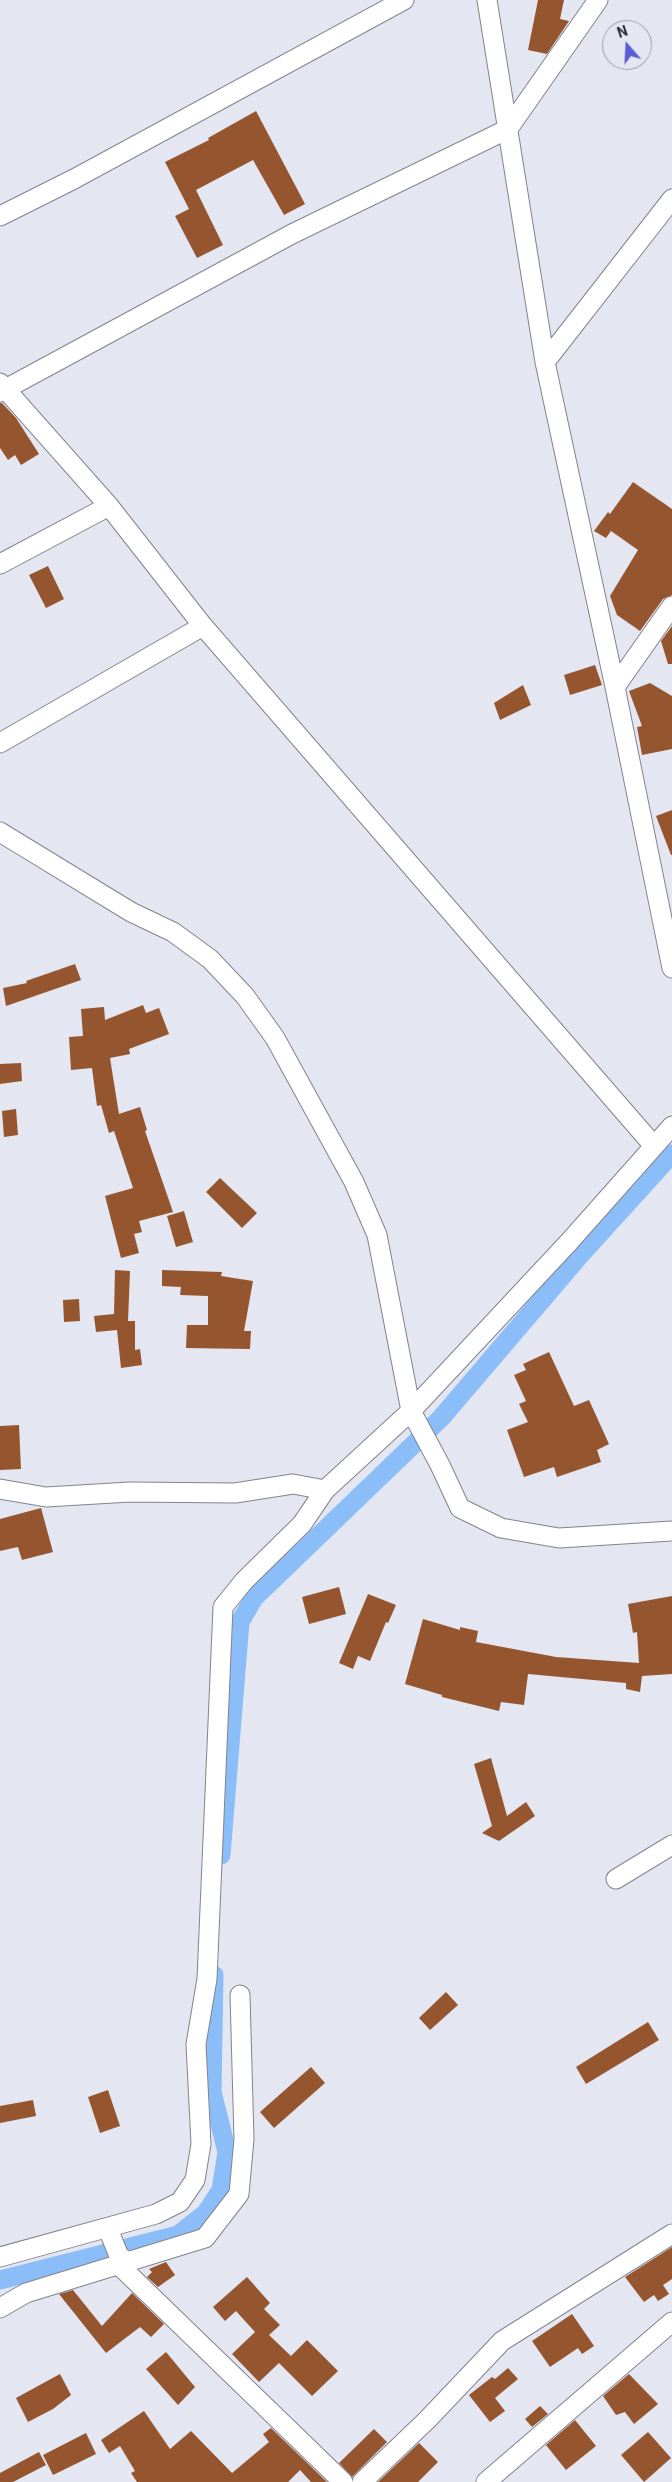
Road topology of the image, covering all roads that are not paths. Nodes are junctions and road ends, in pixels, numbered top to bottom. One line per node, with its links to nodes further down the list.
1 (404, 0): 6 (street)
2 (487, 0): 4 (street)
3 (598, 0): 4 (street)
4 (508, 129): 7 (street); 8 (street)
5 (672, 198): 7 (street)
6 (0, 216)
7 (545, 362): 13 (street)
8 (2, 388): 9 (street)
9 (109, 506): 10 (street); 12 (street)
10 (0, 564)
11 (672, 606): 13 (street)
12 (203, 626): 14 (street); 18 (street)
13 (615, 687): 16 (street)
14 (0, 743)
15 (0, 832): 19 (street)
16 (672, 968)
17 (672, 1126): 18 (street)
18 (654, 1146): 19 (street)
19 (411, 1412): 21 (street); 22 (street)
20 (0, 1489): 21 (street)
21 (325, 1490): 27 (street)
22 (672, 1531)
23 (672, 1845): 24 (street)
24 (616, 1880)
25 (240, 1995): 27 (street)
26 (672, 2234): 32 (street)
27 (116, 2247): 28 (street); 29 (street); 31 (street)
28 (0, 2257)
29 (0, 2308)
30 (672, 2322): 33 (street)
31 (343, 2482)
32 (362, 2482)
33 (486, 2482)

